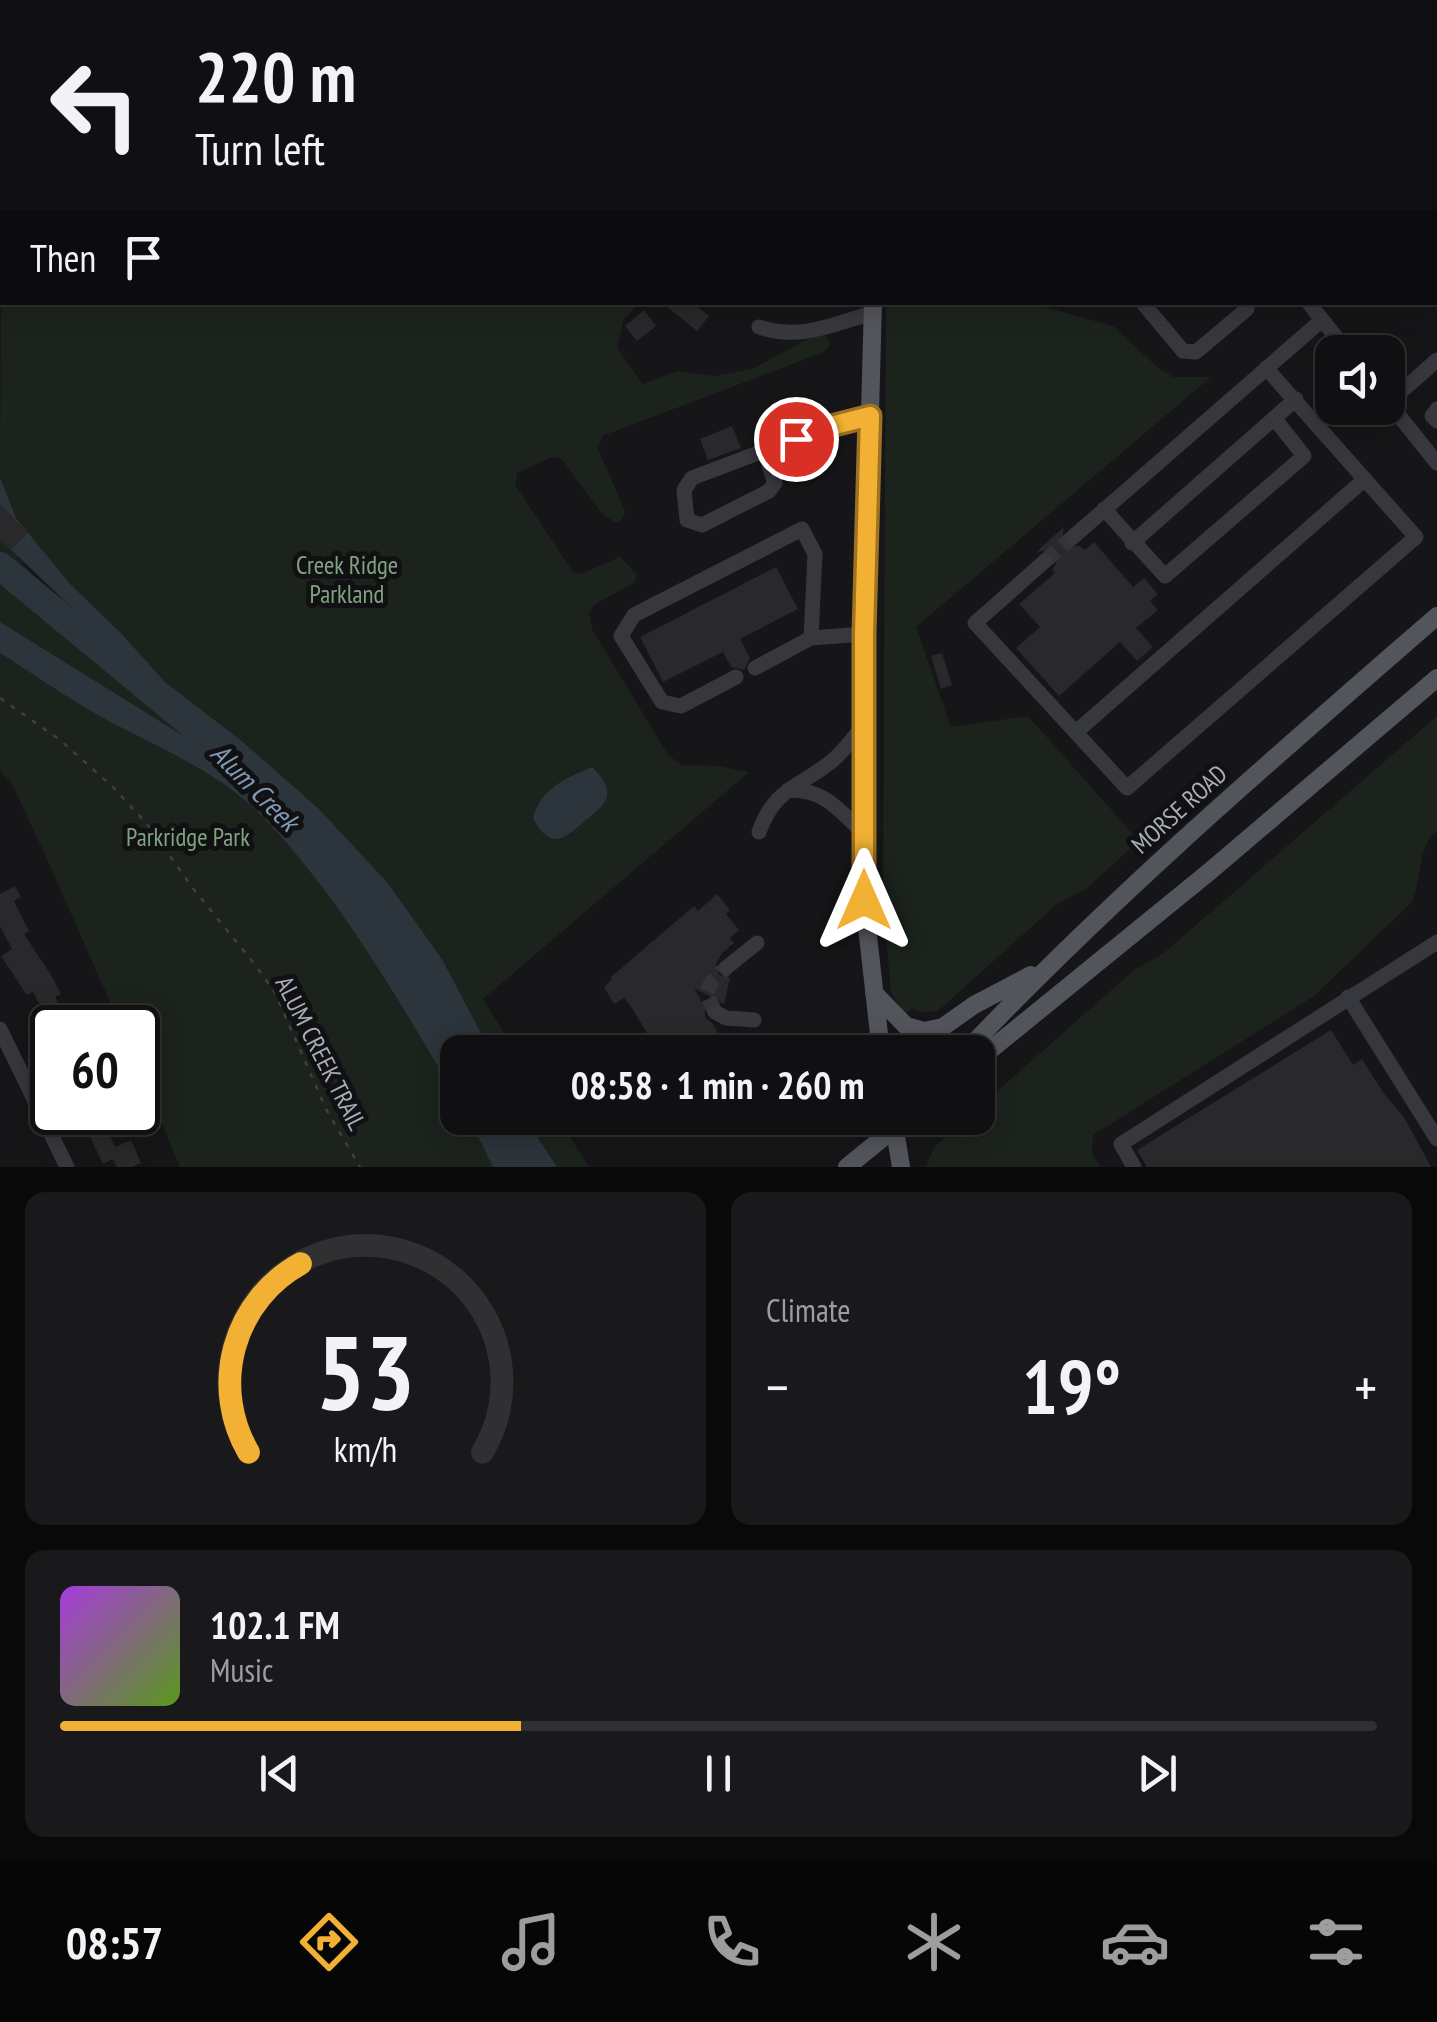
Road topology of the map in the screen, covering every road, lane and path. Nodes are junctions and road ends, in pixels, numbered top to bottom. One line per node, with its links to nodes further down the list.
1 (1144, 305): 2 (street)
2 (1247, 305)
3 (1310, 305): 5 (street)
4 (872, 308): 6 (street); 13 (main road)
5 (1322, 320): 7 (street); 9 (street)
6 (759, 328)
7 (1334, 335)
8 (1437, 360): 10 (street)
9 (1266, 368): 11 (street); 20 (street)
10 (1405, 387)
11 (1296, 399): 14 (street); 19 (street)
12 (1437, 409): 15 (street)
13 (870, 416): 17 (street); 25 (main road)
14 (1274, 418): 22 (street); 22 (street)
15 (1437, 421)
16 (1405, 423): 18 (street)
17 (764, 452): 17 (street)
18 (1437, 463)
19 (1365, 479): 32 (street); 32 (street)
20 (1104, 509): 21 (street); 22 (street)
21 (1073, 537)
22 (1132, 542)
23 (1045, 562): 32 (street)
24 (1437, 616): 39 (main road, MORSE ROAD)
25 (864, 634): 26 (street); 31 (main road)
26 (812, 638): 27 (street); 28 (street)
27 (755, 668)
28 (736, 677)
29 (1437, 678): 47 (main road)
30 (0, 698): 53 (path, ALUM CREEK TRAIL)
31 (864, 725): 33 (street); 35 (main road)
32 (1076, 732)
33 (784, 790): 34 (street); 35 (street)
34 (759, 832)
35 (864, 833): 40 (main road)
36 (756, 942): 38 (street)
37 (1437, 942): 41 (street)
38 (727, 968)
39 (1045, 968): 40 (main road); 46 (main road, MORSE ROAD)
40 (874, 992): 45 (main road)
41 (1348, 996): 50 (street); 56 (street)
42 (715, 1012): 43 (street)
43 (754, 1020)
44 (0, 1029): 52 (street)
45 (879, 1035)
46 (981, 1035)
47 (995, 1046)
48 (882, 1135): 51 (main road)
49 (900, 1135): 55 (main road)
50 (1437, 1138)
51 (850, 1164): 54 (street)
52 (68, 1167)
53 (360, 1167)
54 (831, 1167)
55 (901, 1167)
56 (1134, 1167)

